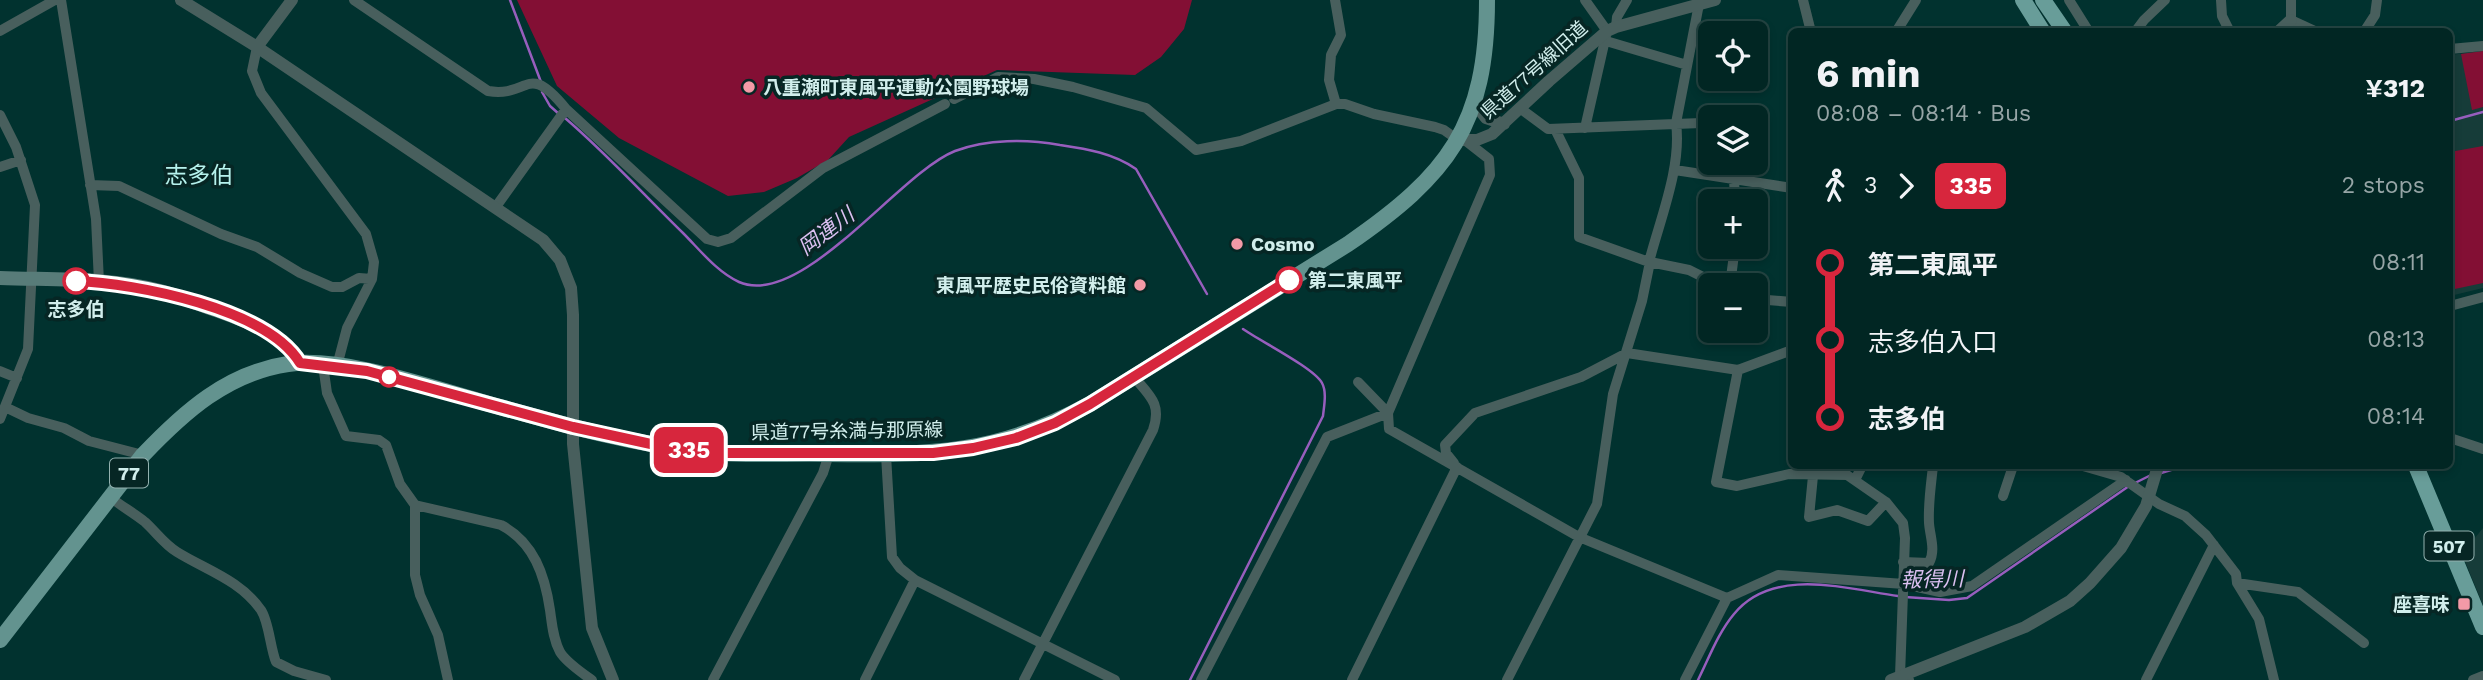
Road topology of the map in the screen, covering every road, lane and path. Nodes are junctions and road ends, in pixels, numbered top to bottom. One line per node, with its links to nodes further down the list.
1 (55, 0): 32 (street)
2 (61, 0): 53 (street)
3 (181, 0): 35 (street)
4 (292, 0): 35 (street)
5 (354, 0): 40 (street)
6 (1335, 0): 39 (street)
7 (1488, 0): 38 (main road, 県道77号糸満与那原線 / 77)
8 (1585, 0): 33 (street)
9 (1626, 0): 33 (street)
10 (1715, 0): 20 (street, 県道77号線旧道)
11 (1803, 0): 22 (street)
12 (1916, 0): 23 (street)
13 (2023, 0): 24 (highway)
14 (2043, 0): 25 (highway)
15 (2068, 0): 26 (street)
16 (2165, 0): 27 (street)
17 (2221, 0): 28 (street)
18 (2291, 0): 21 (street)
19 (2377, 0): 31 (street)
20 (1696, 3): 33 (street, 県道77号線旧道); 37 (street)
21 (2291, 20): 29 (street); 30 (street)
22 (1810, 28)
23 (1898, 28)
24 (2040, 28)
25 (2062, 28)
26 (2086, 28)
27 (2139, 28)
28 (2228, 28)
29 (2282, 28)
30 (2308, 28)
31 (2367, 28)
32 (0, 31)
33 (1610, 33): 37 (street); 41 (street, 県道77号線旧道); 46 (street)
34 (2483, 46): 36 (street)
35 (257, 47): 56 (street); 60 (street)
36 (2453, 49)
37 (1687, 65): 43 (street)
38 (1474, 103): 45 (street); 48 (main road, 県道77号糸満与那原線 / 77)
39 (1336, 104): 40 (street); 48 (street)
40 (566, 109): 56 (street)
41 (1521, 109): 45 (street, 県道77号線旧道); 47 (street)
42 (0, 115): 49 (street)
43 (1676, 123): 44 (street); 46 (street); 51 (street)
44 (1698, 123)
45 (1504, 124): 48 (street, 県道77号線旧道)
46 (1586, 128): 47 (street)
47 (1555, 129): 51 (street)
48 (1462, 141): 72 (main road, 県道77号糸満与那原線 / 77); 76 (street)
49 (20, 160): 50 (street); 59 (street)
50 (0, 167)
51 (1675, 170): 52 (street)
52 (1734, 179): 54 (street); 55 (street)
53 (90, 185): 60 (street); 61 (street)
54 (1788, 187)
55 (1734, 189)
56 (495, 208): 78 (street)
57 (1698, 274): 67 (street)
58 (0, 278): 59 (main road)
59 (32, 279): 61 (main road); 73 (street)
60 (372, 279): 69 (street)
61 (99, 282): 68 (main road)
62 (1768, 300): 64 (street)
63 (2480, 300): 65 (street)
64 (1788, 302)
65 (2453, 305)
66 (1788, 351): 70 (street)
67 (1627, 354): 70 (street); 84 (street); 99 (street)
68 (300, 363): 69 (main road, 県道77号糸満与那原線 / 77); 82 (main road, 県道77号糸満与那原線 / 77)
69 (330, 365): 78 (main road, 県道77号糸満与那原線 / 77); 98 (street)
70 (1738, 370): 91 (street)
71 (0, 372): 73 (street)
72 (1134, 377): 83 (main road, 県道77号糸満与那原線 / 77); 109 (street)
73 (17, 378): 75 (street)
74 (1358, 382): 76 (street)
75 (5, 408): 77 (street); 82 (street)
76 (1388, 412): 84 (street); 120 (street)
77 (0, 419)
78 (573, 427): 81 (main road, 県道77号糸満与那原線 / 77); 115 (street)
79 (2453, 439): 80 (street)
80 (2483, 449)
81 (829, 454): 83 (main road, 県道77号糸満与那原線 / 77); 116 (street)
82 (143, 455): 95 (main road, 県道77号糸満与那原線 / 77)
83 (886, 455): 102 (street)
84 (1457, 467): 99 (street); 121 (street)
85 (1860, 469): 92 (street)
86 (1933, 469): 101 (street)
87 (2012, 469): 94 (street)
88 (2093, 469): 93 (street)
89 (2157, 469): 96 (street)
90 (2417, 469): 106 (highway, 507)
91 (1814, 476): 92 (street); 97 (street)
92 (1856, 478): 97 (street)
93 (2126, 480): 96 (street); 104 (street)
94 (2003, 496)
95 (110, 497): 107 (main road, 県道77号糸満与那原線 / 77); 112 (street)
96 (2148, 497): 100 (street); 111 (street)
97 (1886, 502): 101 (street)
98 (415, 506): 113 (street); 114 (street)
99 (1579, 537): 105 (street); 122 (street)
100 (2214, 545): 103 (street); 124 (street)
101 (1903, 562): 104 (street)
102 (915, 580): 109 (street); 117 (street)
103 (2237, 583): 108 (street); 125 (street)
104 (1904, 584): 105 (street); 111 (street)
105 (1727, 598): 123 (street)
106 (2483, 627)
107 (0, 640)
108 (2364, 643)
109 (1042, 644): 118 (street); 119 (street)
110 (2483, 676): 126 (street)
111 (1900, 679)
112 (326, 680)
113 (448, 680)
114 (592, 680)
115 (613, 680)
116 (713, 680)
117 (865, 680)
118 (1024, 680)
119 (1115, 680)
120 (1201, 680)
121 (1352, 680)
122 (1507, 680)
123 (1685, 680)
124 (2146, 680)
125 (2274, 680)
126 (2473, 680)

